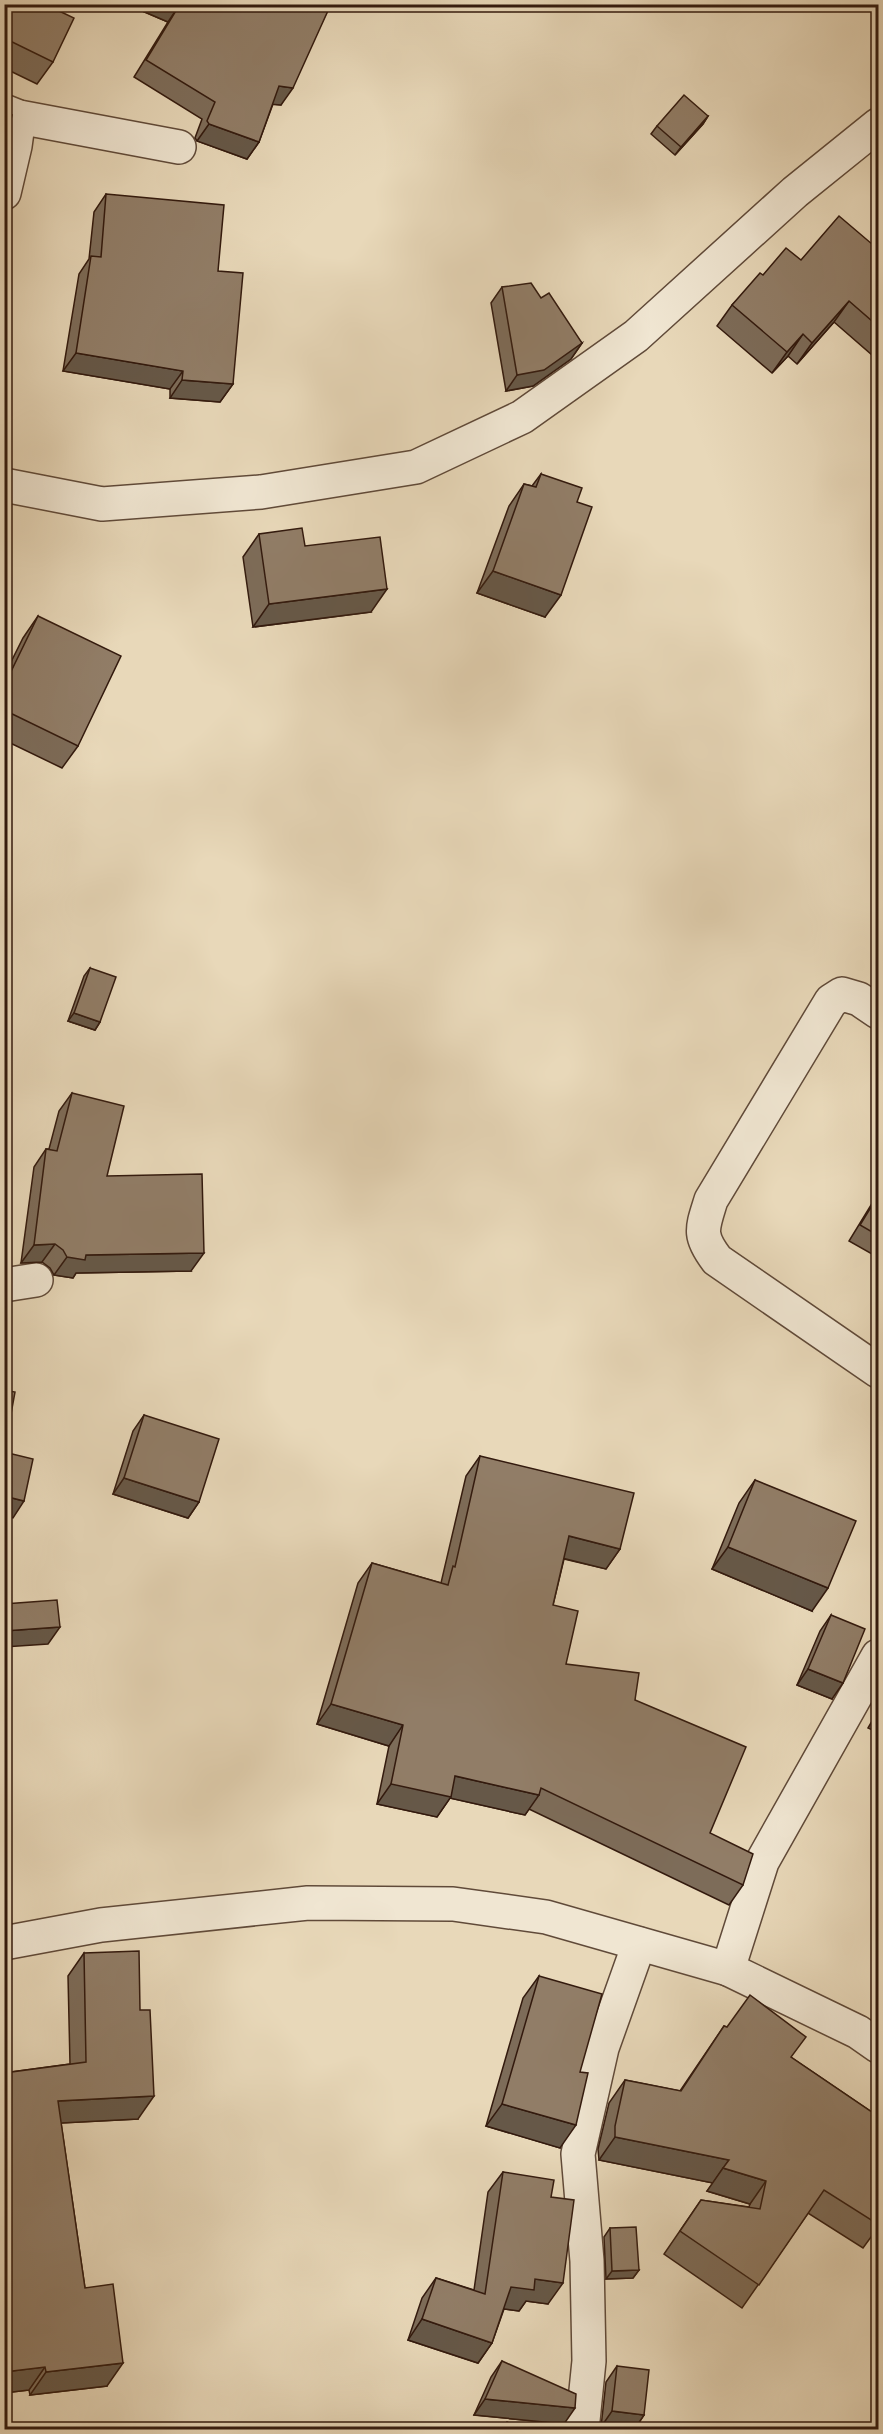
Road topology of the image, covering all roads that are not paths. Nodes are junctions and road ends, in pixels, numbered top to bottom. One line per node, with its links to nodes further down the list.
1 (12, 114): 3 (street); 4 (street)
2 (879, 125): 5 (street)
3 (179, 147)
4 (4, 193)
5 (4, 485)
6 (879, 1012): 9 (street)
7 (36, 1281): 8 (street)
8 (4, 1285)
9 (879, 1371)
10 (879, 1656): 13 (street)
11 (4, 1943): 12 (street)
12 (639, 1944): 13 (street); 15 (street)
13 (728, 1970): 14 (street)
14 (879, 2046)
15 (582, 2430)

